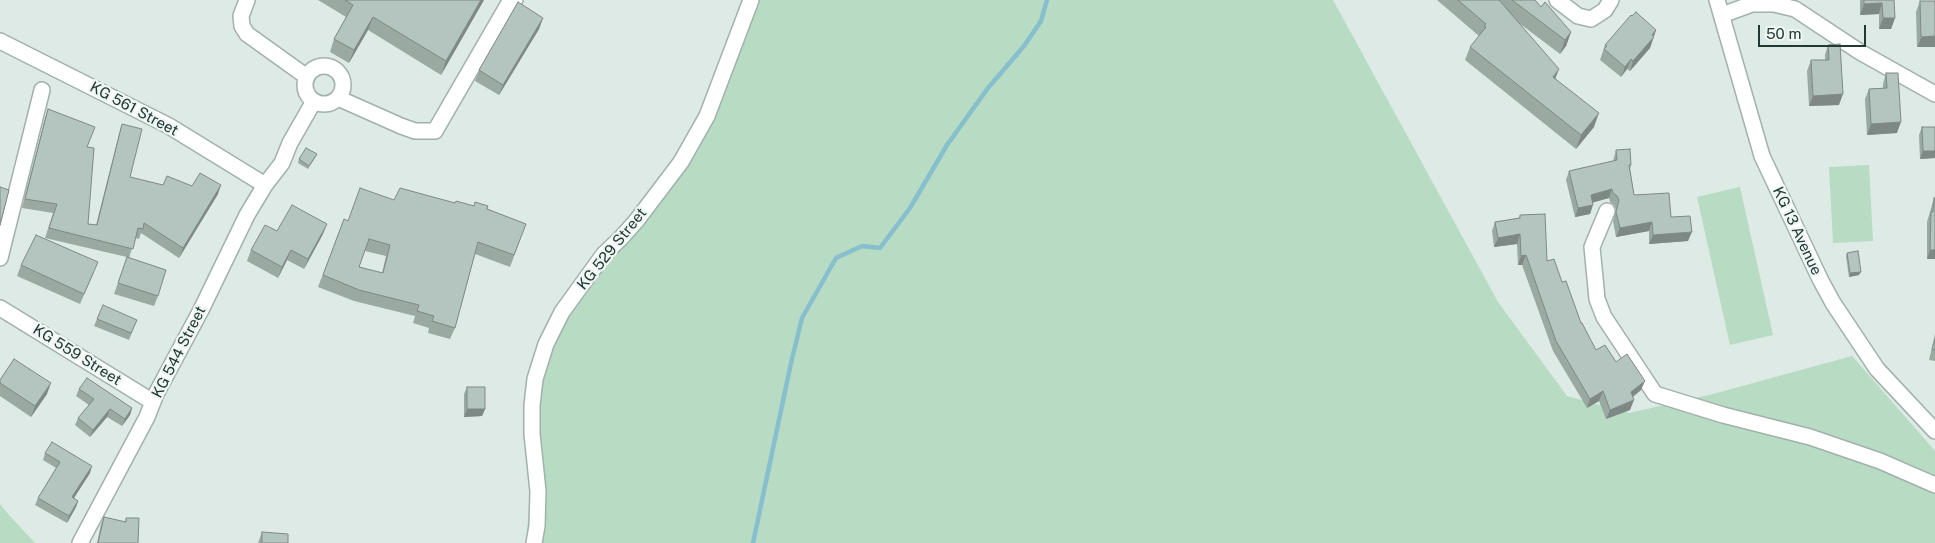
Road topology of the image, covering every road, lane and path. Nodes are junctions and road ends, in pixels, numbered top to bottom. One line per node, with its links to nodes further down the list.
1 (247, 0): 9 (street)
2 (515, 0): 12 (street)
3 (751, 0): 22 (street, KG 529 Street)
4 (1557, 0): 5 (street)
5 (1611, 0)
6 (1717, 0): 7 (street, KG 13 Avenue)
7 (1722, 15): 11 (street); 19 (street, KG 13 Avenue)
8 (0, 41): 14 (street, KG 561 Street)
9 (307, 77): 12 (street); 13 (street)
10 (42, 90): 16 (street)
11 (1935, 94)
12 (338, 98): 13 (street)
13 (314, 101): 14 (street, KG 544 Street)
14 (265, 185): 18 (street, KG 544 Street)
15 (1607, 211): 20 (street)
16 (0, 258)
17 (0, 308): 18 (street, KG 559 Street)
18 (153, 402): 21 (street, KG 544 Street)
19 (1935, 431)
20 (1935, 485)
21 (80, 543)
22 (534, 543)

